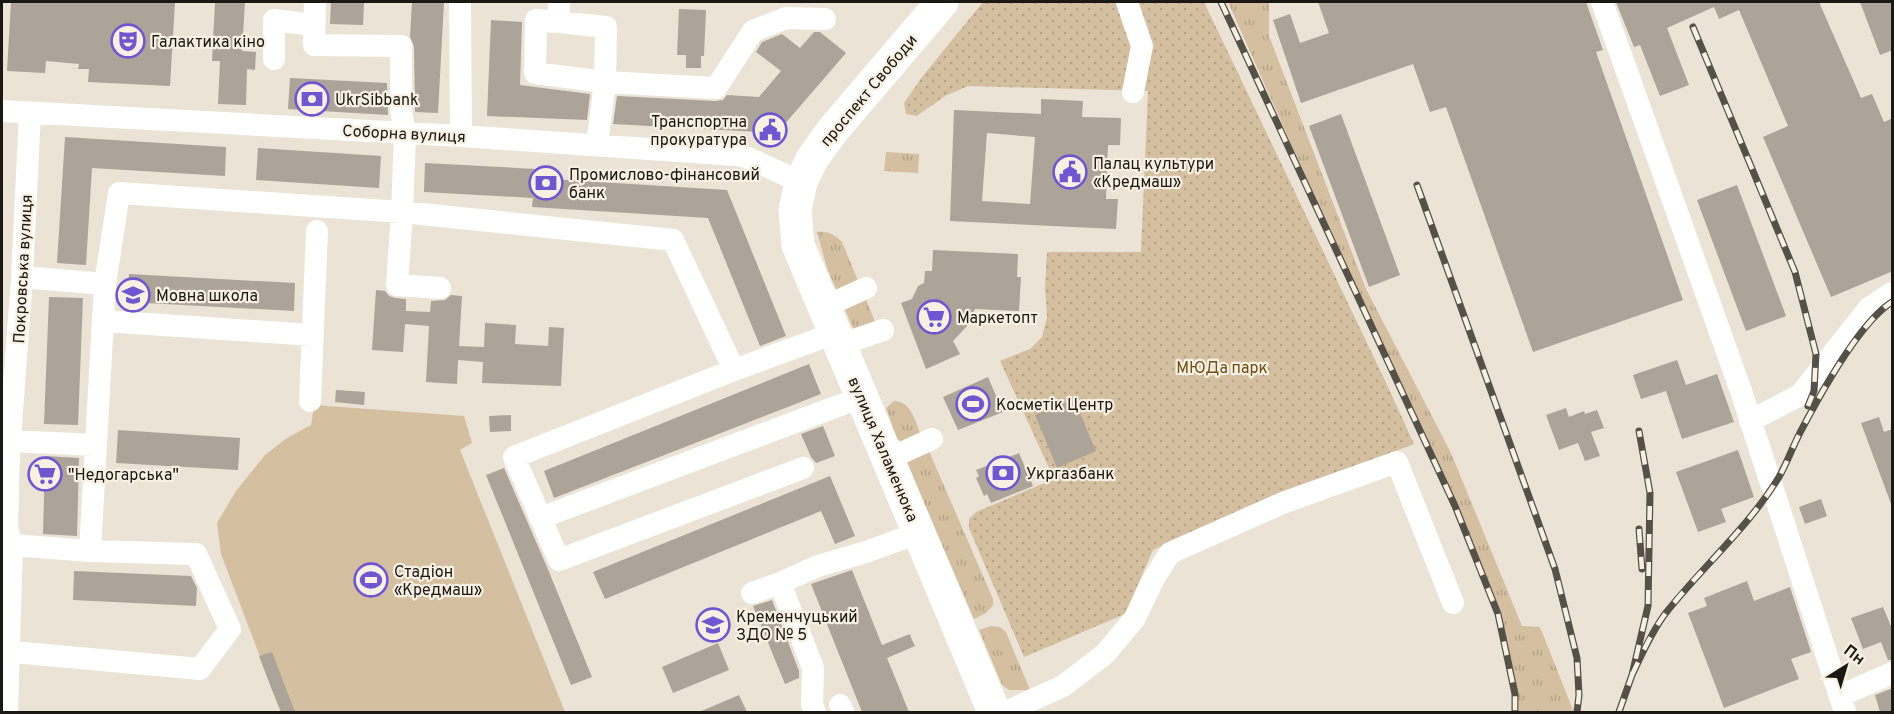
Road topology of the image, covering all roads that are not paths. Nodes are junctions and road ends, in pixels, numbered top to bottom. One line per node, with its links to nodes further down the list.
1 (315, 2): 8 (street)
2 (460, 2): 15 (street)
3 (942, 2): 17 (highway, проспект Свободи)
4 (1127, 2): 11 (street)
5 (1602, 2): 32 (street)
6 (559, 12): 10 (street); 10 (street)
7 (825, 19): 10 (street)
8 (314, 25): 9 (street); 14 (street)
9 (274, 59)
10 (605, 82): 16 (street)
11 (1133, 92)
12 (2, 111): 13 (street, Соборна вулиця)
13 (30, 113): 14 (street, Соборна вулиця); 20 (street, Покровська вулиця)
14 (405, 134): 15 (street, Соборна вулиця); 18 (street)
15 (461, 136): 16 (street, Соборна вулиця)
16 (597, 146): 17 (street, Соборна вулиця)
17 (801, 182): 26 (highway, вулиця Халаменюка)
18 (402, 212): 21 (street); 22 (street); 29 (street)
19 (317, 231): 28 (street)
20 (22, 277): 21 (street); 35 (street, Покровська вулиця)
21 (105, 284): 25 (street)
22 (440, 288)
23 (866, 288): 26 (street)
24 (1893, 293): 32 (street)
25 (103, 321): 28 (street); 34 (street)
26 (833, 328): 27 (street); 29 (street); 30 (highway, вулиця Халаменюка)
27 (883, 330)
28 (313, 335): 31 (street)
29 (734, 370): 38 (street)
30 (862, 397): 36 (highway, вулиця Халаменюка); 38 (street)
31 (310, 401)
32 (1750, 421): 47 (street)
33 (932, 439): 36 (street)
34 (96, 445): 35 (street); 41 (street)
35 (7, 448): 39 (street, Покровська вулиця)
36 (888, 459): 40 (highway, вулиця Халаменюка)
37 (802, 468): 38 (street)
38 (540, 518)
39 (7, 533): 41 (street); 45 (street, Покровська вулиця)
40 (918, 533): 42 (street); 50 (highway, вулиця Халаменюка)
41 (90, 551): 45 (street)
42 (780, 583): 43 (street); 49 (street)
43 (752, 593)
44 (1453, 603): 51 (street)
45 (5, 651): 48 (street, Покровська вулиця)
46 (1893, 673): 47 (street)
47 (1842, 704)
48 (8, 712)
49 (814, 712)
50 (994, 712)
51 (1006, 712)

